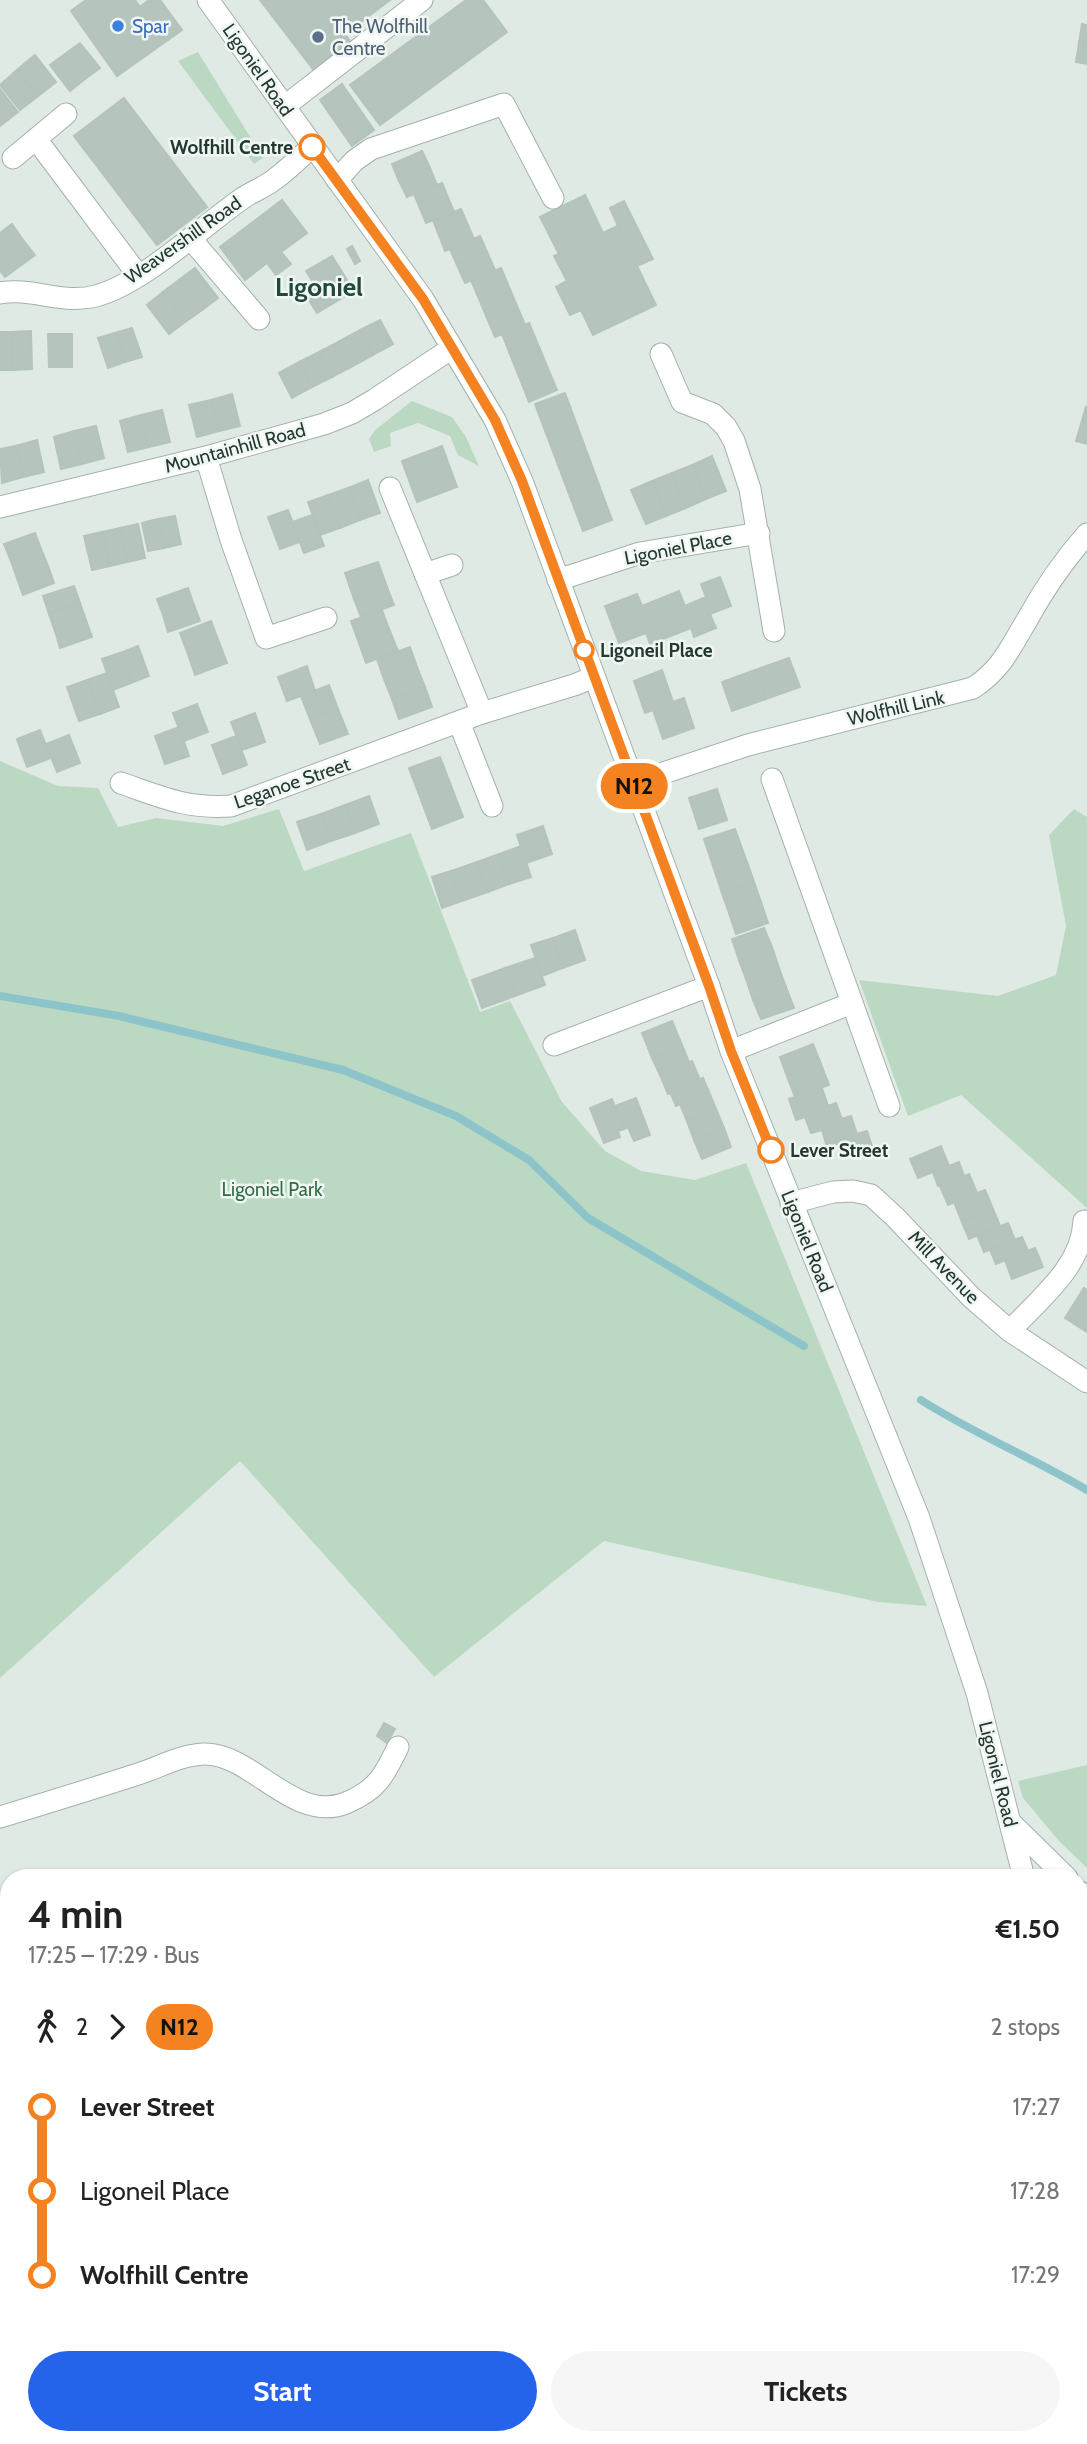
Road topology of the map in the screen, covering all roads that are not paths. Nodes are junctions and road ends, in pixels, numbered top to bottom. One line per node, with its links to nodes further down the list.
1 (208, 0): 3 (street, Ligoniel Road)
2 (422, 0): 3 (street)
3 (285, 106): 6 (street, Ligoniel Road)
4 (66, 114): 5 (street)
5 (36, 139): 7 (street); 11 (street)
6 (312, 147): 8 (street, Ligoniel Road); 10 (street, Weavershill Road)
7 (13, 158)
8 (337, 180): 9 (street); 14 (street, Ligoniel Road)
9 (553, 198)
10 (191, 239): 11 (street, Weavershill Road); 13 (street)
11 (138, 275): 12 (street, Weavershill Road)
12 (0, 293)
13 (259, 319)
14 (452, 348): 16 (street, Mountainhill Road); 23 (street, Ligoniel Road)
15 (661, 354): 19 (street, Ligoniel Place)
16 (206, 457): 18 (street, Mountainhill Road); 24 (street)
17 (390, 488): 22 (street)
18 (0, 507)
19 (759, 533): 23 (street, Ligoniel Place); 25 (street, Ligoniel Place)
20 (1087, 534): 31 (street, Wolfhill Link)
21 (452, 565): 22 (street)
22 (425, 574): 27 (street)
23 (558, 580): 26 (street, Ligoniel Road)
24 (326, 618)
25 (774, 631)
26 (594, 677): 27 (street, Leganoe Street); 31 (street, Ligoniel Road)
27 (482, 713): 28 (street, Leganoe Street)
28 (459, 722): 30 (street, Leganoe Street); 32 (street)
29 (772, 779): 34 (street)
30 (121, 783)
31 (633, 783): 33 (street, Ligoniel Road)
32 (492, 806)
33 (709, 986): 35 (street); 36 (street, Ligoniel Road)
34 (852, 1003): 36 (street); 37 (street)
35 (554, 1045)
36 (731, 1051): 38 (street, Ligoniel Road)
37 (888, 1106)
38 (791, 1203): 40 (street, Mill Avenue); 44 (street, Ligoniel Road)
39 (1084, 1221): 40 (street)
40 (1010, 1331): 41 (street, Mill Avenue)
41 (1087, 1382)
42 (398, 1747): 43 (street)
43 (0, 1817)
44 (1010, 1822): 45 (street, Ligoniel Road); 46 (street)
45 (1022, 1869)
46 (1058, 1869)

